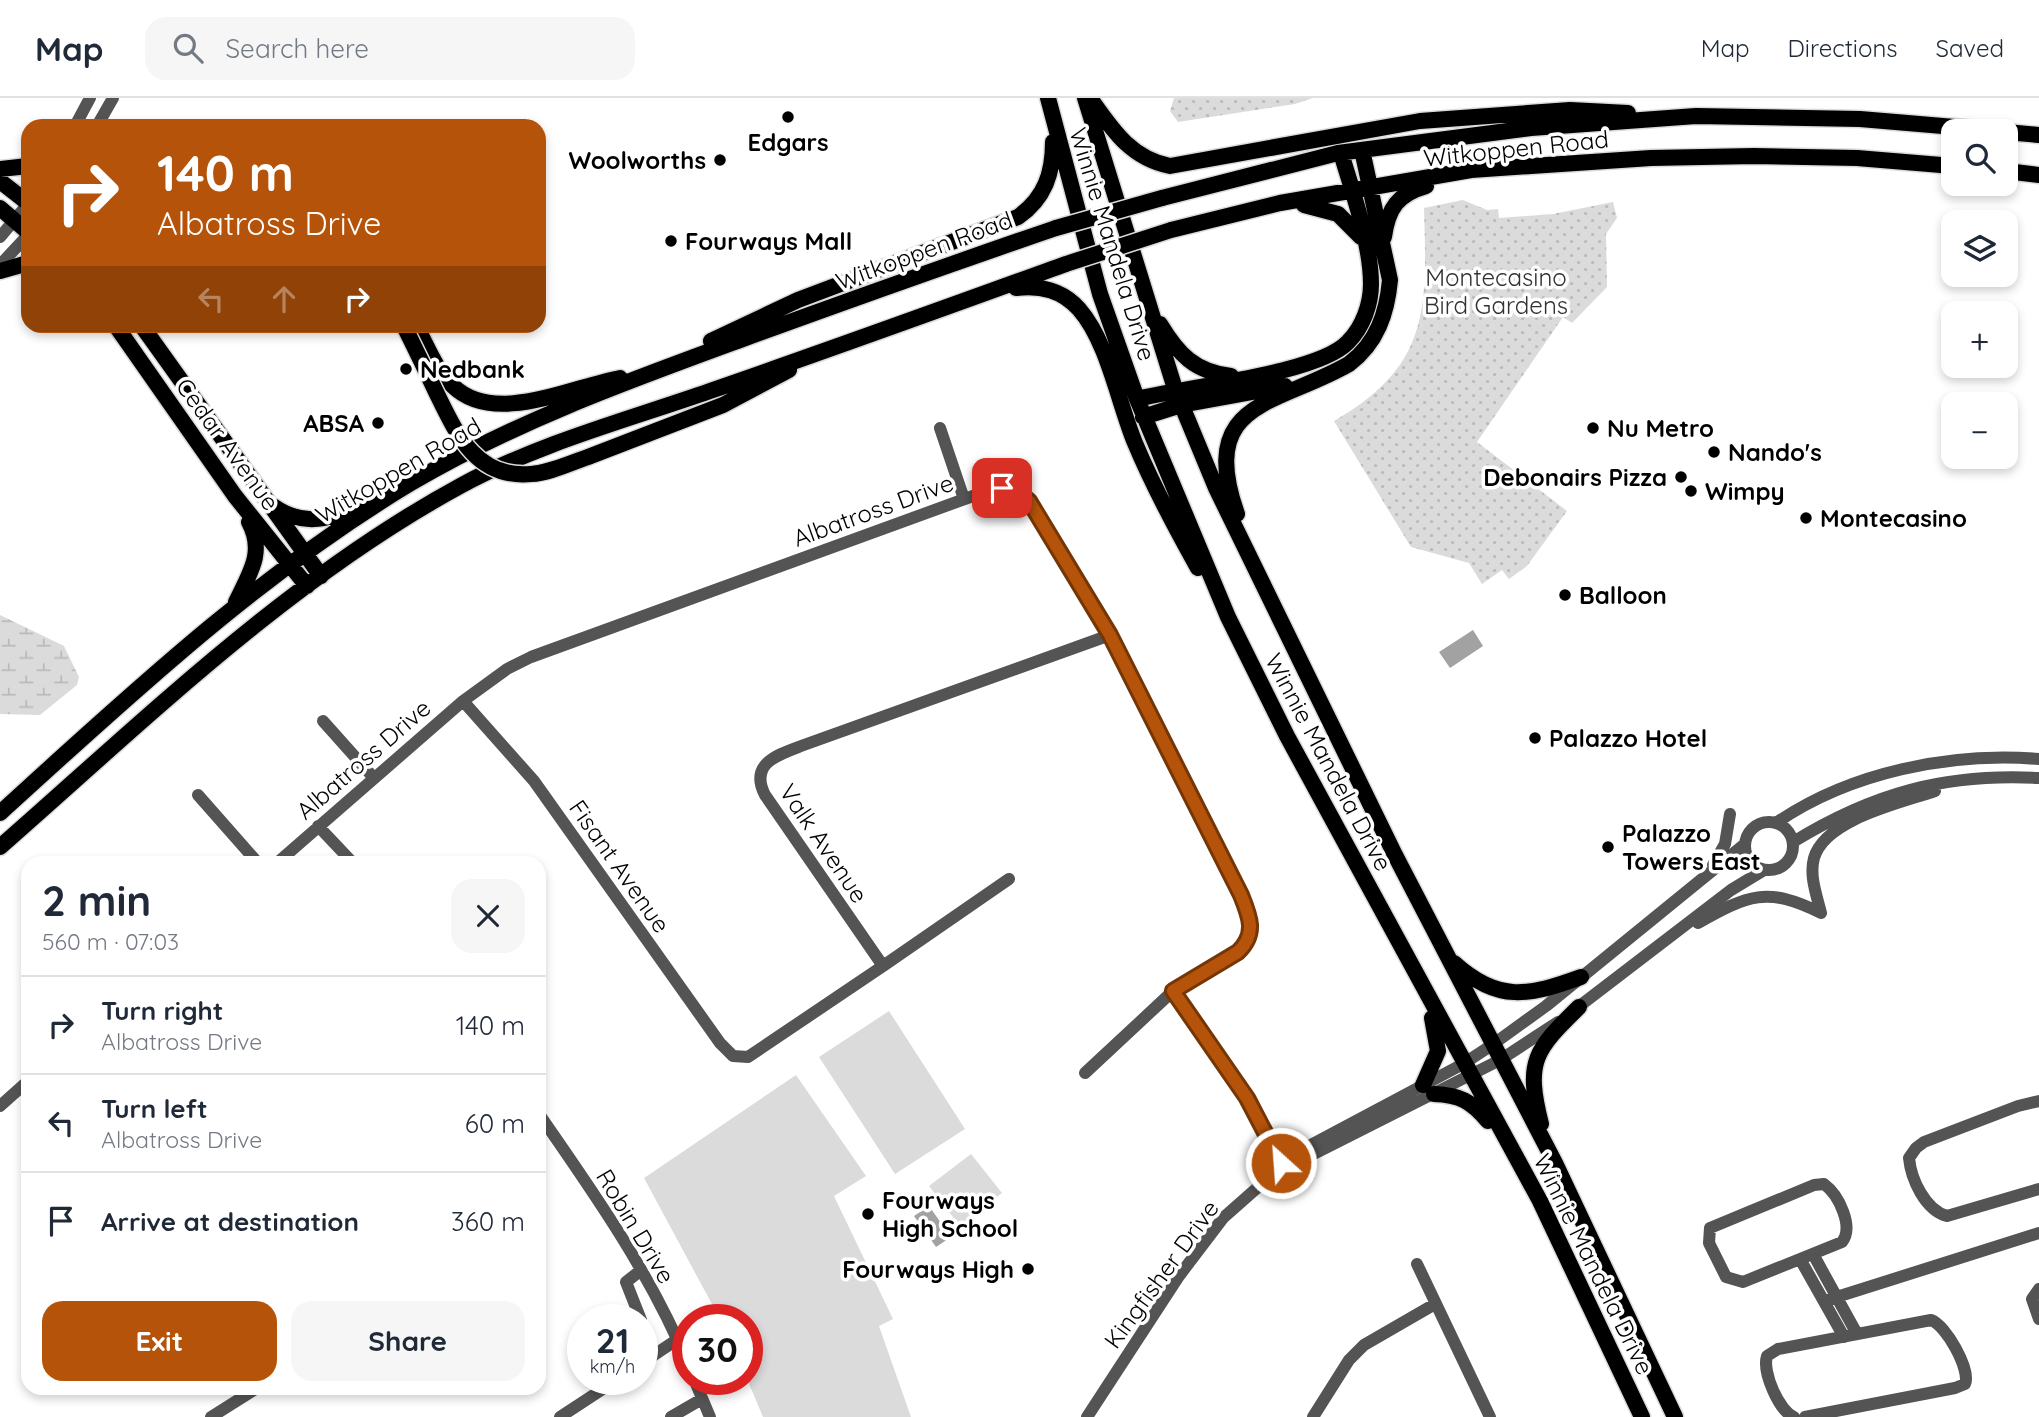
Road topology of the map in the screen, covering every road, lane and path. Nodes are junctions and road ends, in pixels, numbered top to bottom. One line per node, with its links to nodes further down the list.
1 (90, 98): 6 (street)
2 (113, 98): 7 (street)
3 (1048, 98): 9 (main road, Winnie Mandela Drive)
4 (1087, 98): 5 (main road); 37 (main road, Winnie Mandela Drive)
5 (1696, 116): 8 (main road, Witkoppen Road); 12 (main road, Witkoppen Road)
6 (79, 119)
7 (101, 119)
8 (1941, 126)
9 (1054, 127): 43 (main road); 48 (main road, Winnie Mandela Drive)
10 (2018, 133): 11 (main road, Witkoppen Road)
11 (2039, 135)
12 (1362, 150): 13 (main road, Witkoppen Road); 21 (main road)
13 (1340, 153): 22 (main road); 43 (main road, Witkoppen Road, bridge)
14 (1941, 165): 17 (main road, Witkoppen Road)
15 (21, 167): 16 (main road)
16 (0, 169)
17 (1471, 170): 21 (main road, Witkoppen Road); 32 (main road)
18 (2018, 172): 19 (main road)
19 (2039, 175)
20 (0, 181): 23 (main road)
21 (1369, 190): 22 (main road, Witkoppen Road); 32 (main road)
22 (1351, 192): 24 (main road, Witkoppen Road); 31 (main road)
23 (21, 198)
24 (1280, 203): 31 (main road); 36 (main road, Witkoppen Road, bridge)
25 (0, 208): 27 (main road)
26 (21, 212): 27 (street)
27 (15, 220): 28 (main road); 29 (street)
28 (21, 226)
29 (0, 237)
30 (21, 241): 33 (street)
31 (1364, 242): 45 (main road)
32 (1383, 246): 46 (main road)
33 (0, 265)
34 (21, 265): 35 (main road)
35 (0, 271)
36 (963, 301): 42 (main road, Witkoppen Road); 62 (main road)
37 (1147, 302): 45 (main road); 47 (main road, Winnie Mandela Drive)
38 (121, 333): 53 (main road, Cedar Avenue)
39 (147, 333): 55 (main road, Cedar Avenue)
40 (407, 333): 42 (main road, bridge)
41 (420, 333): 44 (main road)
42 (802, 360): 58 (main road, Witkoppen Road)
43 (673, 364): 44 (main road, Witkoppen Road)
44 (644, 376): 52 (main road, Witkoppen Road)
45 (1244, 378): 47 (main road)
46 (1308, 382): 49 (main road); 60 (main road)
47 (1175, 389): 48 (main road); 49 (main road, Winnie Mandela Drive)
48 (1137, 400): 50 (main road, Winnie Mandela Drive)
49 (1181, 405): 50 (main road); 60 (main road, Winnie Mandela Drive)
50 (1143, 417): 62 (main road, Winnie Mandela Drive)
51 (940, 428): 54 (street)
52 (412, 482): 55 (main road); 56 (main road, Witkoppen Road)
53 (235, 496): 57 (main road, Cedar Avenue); 61 (main road)
54 (964, 499): 63 (street, Albatross Drive); 64 (street, Albatross Drive)
55 (265, 500): 56 (main road, Cedar Avenue)
56 (303, 552): 57 (main road, Witkoppen Road); 58 (main road, Cedar Avenue)
57 (288, 563): 59 (main road, Cedar Avenue); 61 (main road, Witkoppen Road)
58 (321, 576): 59 (main road, Witkoppen Road)
59 (307, 586): 77 (main road, Witkoppen Road)
60 (1267, 598): 85 (main road, Winnie Mandela Drive)
61 (233, 607): 71 (main road, Witkoppen Road)
62 (1228, 617): 88 (main road, Winnie Mandela Drive)
63 (1110, 635): 86 (street, Valk Avenue); 89 (street, Albatross Drive)
64 (463, 701): 67 (street, Albatross Drive); 86 (street, Fisant Avenue)
65 (323, 721): 67 (street)
66 (2039, 759): 73 (street)
67 (373, 777): 74 (street, Albatross Drive)
68 (2039, 778): 69 (street)
69 (1961, 782): 75 (street); 84 (street)
70 (198, 795): 78 (street)
71 (0, 813)
72 (1730, 814): 83 (street)
73 (1776, 823): 75 (street); 76 (street)
74 (318, 826): 79 (street, Albatross Drive); 80 (street)
75 (1793, 842): 81 (street)
76 (1745, 844): 81 (street); 83 (street)
77 (0, 847)
78 (252, 856)
79 (285, 856)
80 (346, 856)
81 (1764, 870): 84 (street)
82 (1009, 880): 86 (street)
83 (1697, 884): 87 (street)
84 (1668, 938): 90 (street)
85 (1447, 956): 87 (main road); 91 (main road, Winnie Mandela Drive)
86 (883, 966)
87 (1581, 976): 91 (street)
88 (1424, 990): 93 (main road, Winnie Mandela Drive); 96 (main road)
89 (1173, 991): 94 (street, Albatross Drive); 101 (street)
90 (1578, 1007): 92 (street); 102 (main road)
91 (1492, 1045): 92 (main road, Winnie Mandela Drive); 93 (street)
92 (1500, 1060): 93 (street); 102 (main road, Winnie Mandela Drive)
93 (1466, 1069): 96 (street, Kingfisher Drive); 100 (main road, Winnie Mandela Drive)
94 (1085, 1073)
95 (21, 1087): 98 (street)
96 (1428, 1089): 100 (main road); 101 (street, Kingfisher Drive)
97 (2039, 1101): 103 (street)
98 (0, 1106)
99 (546, 1124): 108 (street, Robin Drive)
100 (1507, 1140): 128 (main road, Winnie Mandela Drive)
101 (1288, 1161): 125 (street, Kingfisher Drive)
102 (1555, 1163): 129 (main road, Winnie Mandela Drive)
103 (2039, 1189)
104 (2039, 1233): 110 (street)
105 (1812, 1254): 106 (street); 106 (street); 110 (street)
106 (1800, 1259): 110 (street)
107 (1417, 1264): 112 (street)
108 (640, 1270): 111 (street); 114 (street, Robin Drive)
109 (2039, 1289): 113 (street)
110 (1830, 1298): 115 (street); 116 (street)
111 (635, 1304)
112 (1436, 1304): 126 (street); 127 (street)
113 (2039, 1319)
114 (672, 1328)
115 (1857, 1334): 116 (street); 131 (street)
116 (1844, 1337): 130 (street)
117 (246, 1395): 121 (street)
118 (594, 1395): 122 (street)
119 (700, 1395): 120 (street)
120 (702, 1399): 123 (street); 124 (street)
121 (211, 1417)
122 (560, 1417)
123 (671, 1417)
124 (710, 1417)
125 (1087, 1417)
126 (1313, 1417)
127 (1490, 1417)
128 (1642, 1417)
129 (1675, 1417)
130 (1794, 1417)
131 (1805, 1417)

